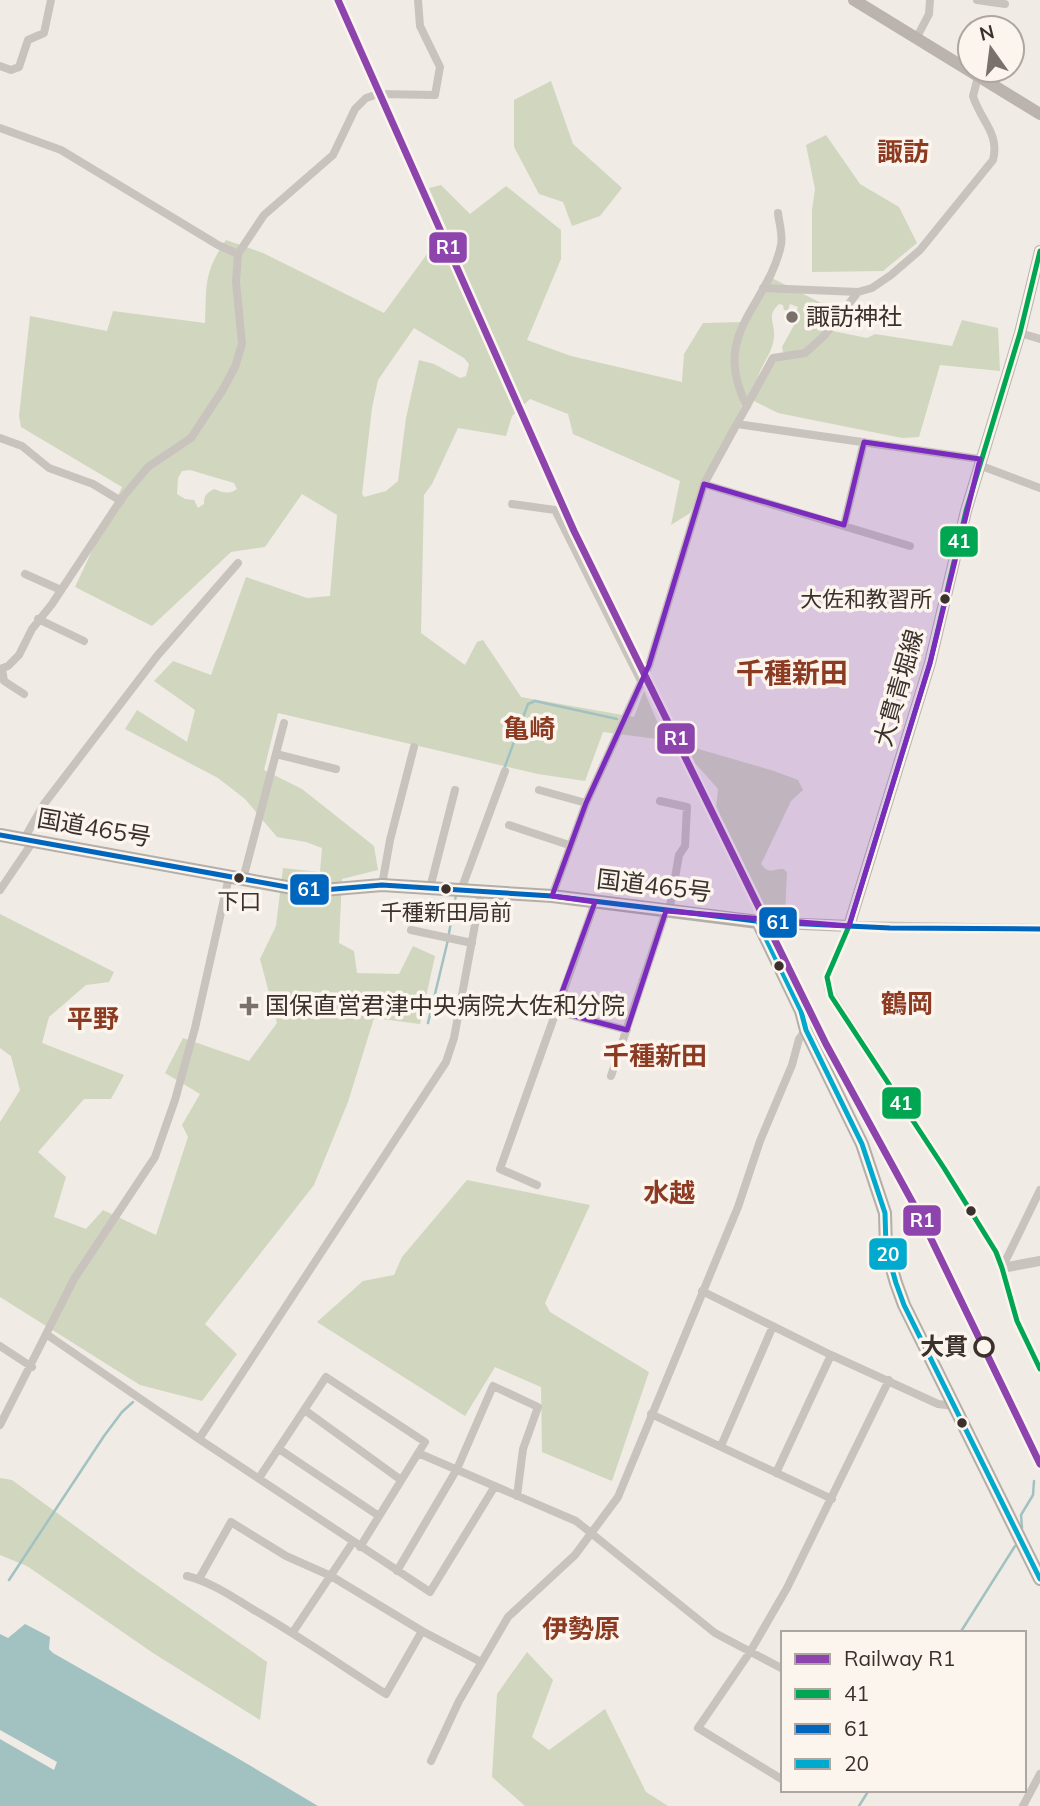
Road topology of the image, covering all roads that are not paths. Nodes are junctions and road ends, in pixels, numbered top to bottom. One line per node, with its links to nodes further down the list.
1 (51, 0): 9 (street)
2 (418, 0): 16 (street)
3 (854, 0): 7 (main road)
4 (930, 0): 7 (street)
5 (977, 0): 6 (street)
6 (1005, 4)
7 (916, 39): 8 (main road)
8 (956, 64)
9 (0, 66)
10 (976, 84): 18 (street)
11 (988, 84): 12 (main road)
12 (1040, 114)
13 (0, 128): 16 (street)
14 (778, 212): 17 (street)
15 (1040, 251): 19 (main road, 大貫青堀線)
16 (238, 254): 28 (street)
17 (763, 288): 18 (street); 21 (street)
18 (858, 292): 21 (street)
19 (1020, 333): 20 (street); 25 (main road, 大貫青堀線)
20 (1040, 339)
21 (747, 406): 22 (street)
22 (737, 424): 24 (street); 26 (street)
23 (0, 438): 28 (street)
24 (864, 442): 25 (street); 30 (street)
25 (980, 462): 27 (street); 63 (main road, 大貫青堀線)
26 (704, 484): 30 (street); 38 (street)
27 (1040, 488)
28 (121, 501): 34 (street)
29 (512, 504): 38 (street)
30 (844, 525): 31 (street)
31 (910, 546)
32 (238, 563): 51 (street)
33 (25, 574): 34 (street)
34 (61, 590): 35 (street)
35 (38, 619): 36 (street); 37 (street)
36 (84, 641)
37 (1, 669): 39 (street)
38 (641, 681): 48 (street)
39 (24, 694)
40 (284, 723): 42 (street)
41 (414, 747): 54 (street)
42 (276, 754): 43 (street); 53 (street)
43 (336, 769)
44 (505, 771): 57 (street)
45 (456, 790): 55 (street)
46 (539, 790): 48 (street)
47 (660, 802): 61 (street)
48 (586, 803): 52 (street)
49 (509, 825): 52 (street)
50 (0, 835): 51 (highway, 国道465号)
51 (29, 839): 53 (highway, 国道465号); 56 (street)
52 (569, 845): 59 (street)
53 (236, 878): 54 (highway, 国道465号); 77 (street)
54 (382, 885): 55 (highway, 国道465号)
55 (430, 888): 57 (highway, 国道465号)
56 (0, 890)
57 (461, 891): 58 (highway, 国道465号)
58 (481, 892): 59 (highway, 国道465号); 66 (street)
59 (552, 896): 60 (highway, 国道465号)
60 (595, 902): 61 (highway, 国道465号); 67 (street)
61 (668, 912): 62 (highway, 国道465号); 68 (street)
62 (758, 922): 63 (main road); 69 (highway)
63 (849, 926): 64 (street); 74 (street)
64 (1040, 929)
65 (411, 930): 66 (street)
66 (472, 943): 87 (street)
67 (555, 1011): 68 (street); 71 (street)
68 (627, 1030): 70 (street)
69 (806, 1030): 75 (street); 83 (highway)
70 (611, 1076)
71 (537, 1185)
72 (1040, 1190): 74 (street)
73 (1040, 1262): 74 (street)
74 (1002, 1268): 81 (street)
75 (702, 1291): 76 (street); 85 (street)
76 (774, 1326): 79 (street); 88 (street)
77 (46, 1334): 80 (street); 87 (street)
78 (0, 1346): 80 (street)
79 (831, 1355): 82 (street); 92 (street)
80 (32, 1367): 86 (street)
81 (1040, 1369)
82 (889, 1380): 83 (street); 97 (street)
83 (954, 1406): 105 (highway)
84 (306, 1411): 89 (street); 90 (street); 94 (street)
85 (651, 1414): 88 (street); 99 (street)
86 (0, 1425)
87 (199, 1439): 93 (street)
88 (721, 1446): 92 (street)
89 (279, 1449): 93 (street); 98 (street)
90 (418, 1453): 91 (street); 94 (street)
91 (457, 1468): 95 (street); 96 (street); 101 (street)
92 (775, 1473): 97 (street)
93 (259, 1478): 100 (street)
94 (401, 1480): 98 (street)
95 (495, 1486): 96 (street); 101 (street)
96 (517, 1496): 99 (street)
97 (832, 1499): 108 (street)
98 (379, 1516): 100 (street)
99 (592, 1532): 108 (street); 109 (street)
100 (356, 1544): 101 (street); 103 (street)
101 (397, 1570)
102 (187, 1576): 104 (street)
103 (331, 1576): 104 (street); 106 (street); 107 (street)
104 (199, 1579): 106 (street)
105 (1040, 1579)
106 (293, 1632): 107 (street)
107 (422, 1632): 109 (street)
108 (750, 1652): 110 (street); 113 (street)
109 (481, 1662): 111 (street)
110 (781, 1668)
111 (431, 1761)
112 (1040, 1774): 114 (street)
113 (781, 1779)
114 (1023, 1806)

